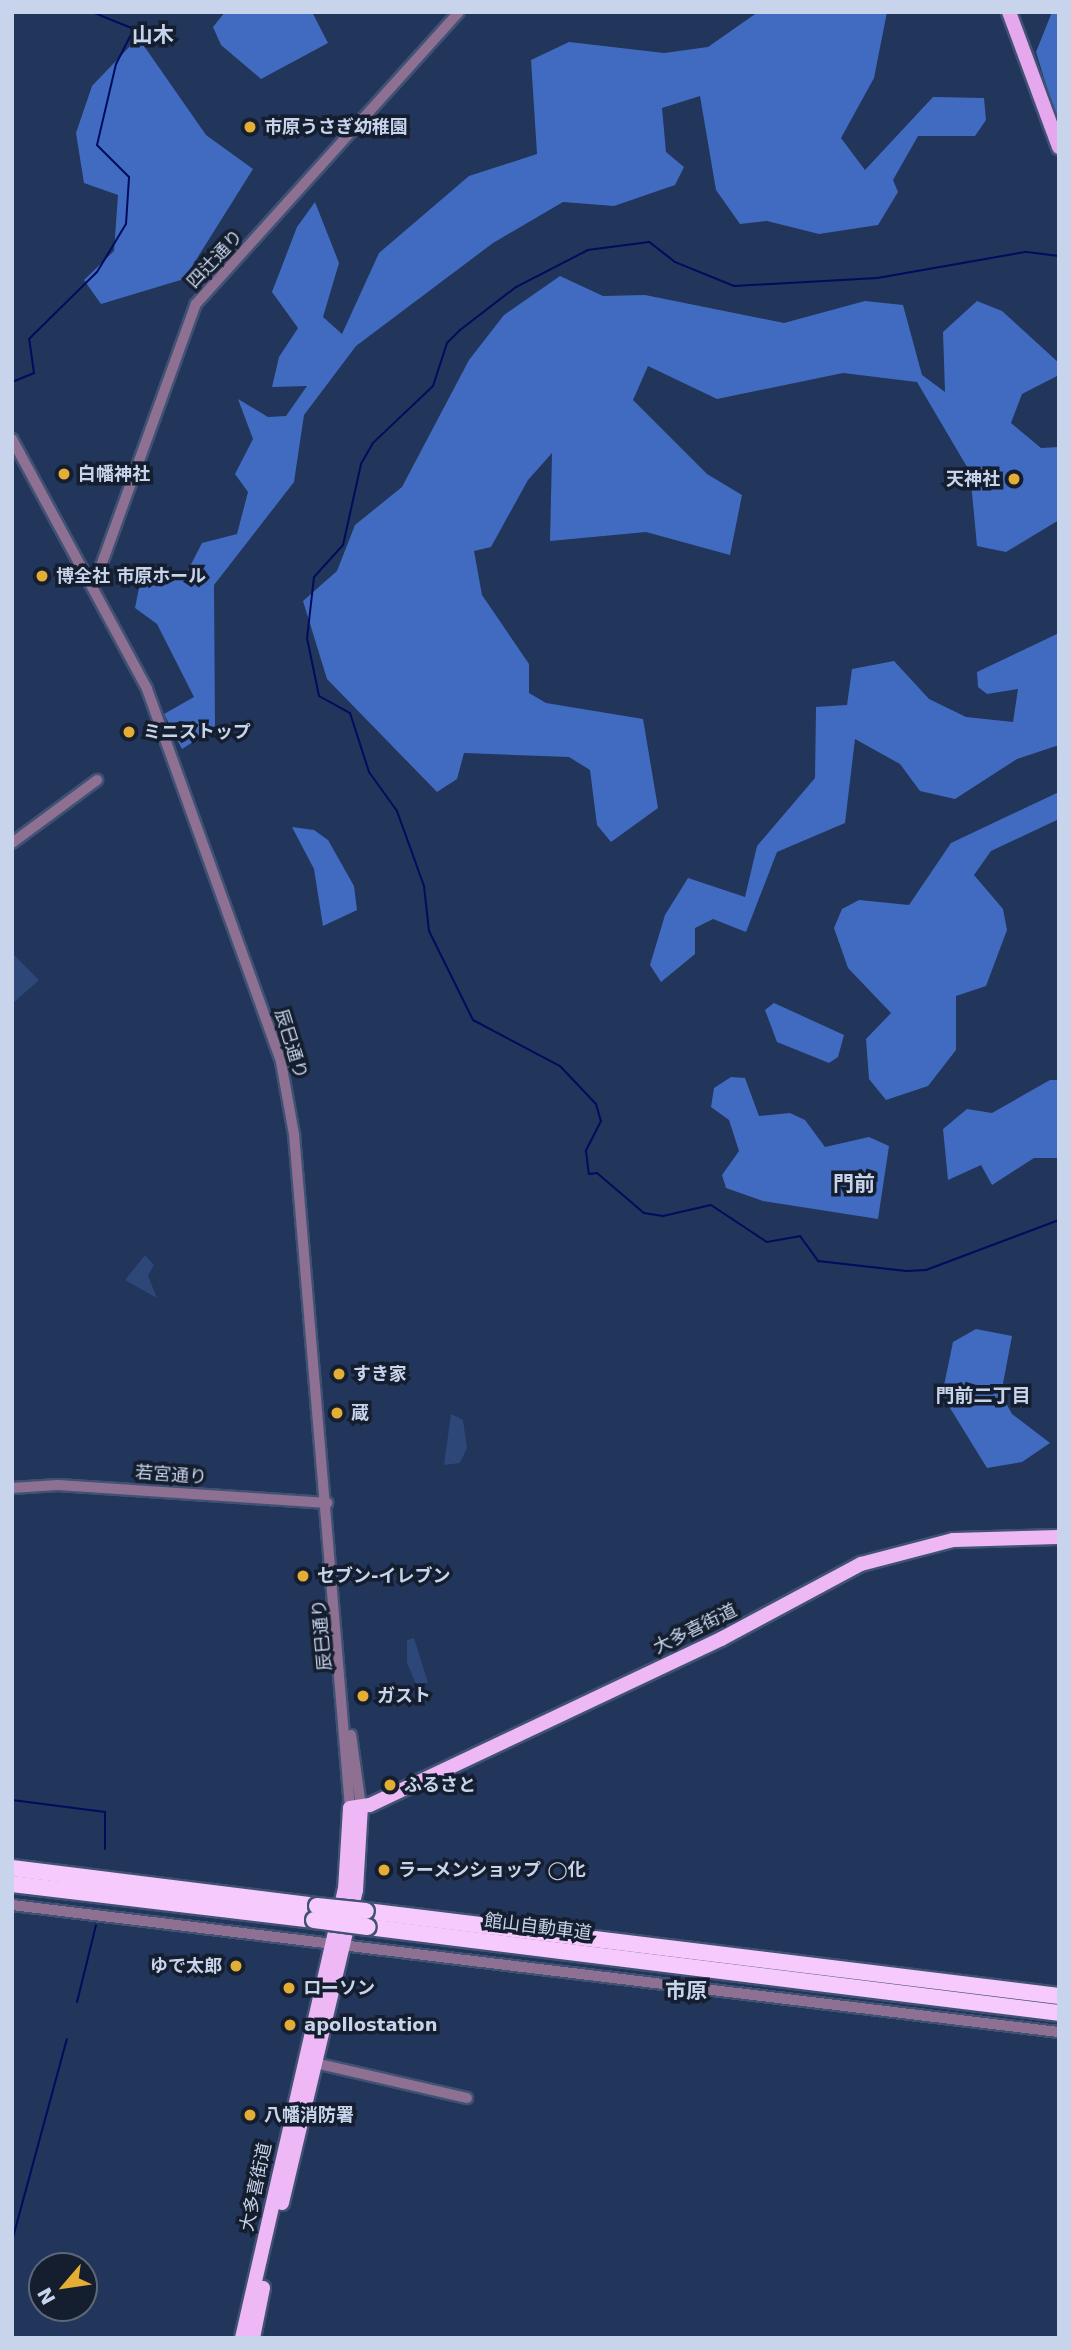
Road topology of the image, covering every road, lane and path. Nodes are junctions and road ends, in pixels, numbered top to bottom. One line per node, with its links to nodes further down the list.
1 (459, 12): 5 (street, 四辻通り)
2 (1009, 12): 3 (main road)
3 (1059, 147)
4 (12, 439): 5 (street, 辰巳通り)
5 (93, 588): 9 (street, 辰巳通り)
6 (97, 780): 7 (street)
7 (12, 843)
8 (12, 1488): 9 (street, 若宮通り)
9 (327, 1503): 11 (street, 辰巳通り)
10 (1059, 1537): 11 (highway, 大多喜街道)
11 (355, 1807): 17 (highway, 大多喜街道)
12 (12, 1868): 14 (highway, 館山自動車道)
13 (12, 1884): 14 (highway, 館山自動車道)
14 (80, 1885): 16 (highway, 館山自動車道, bridge)
15 (12, 1905): 17 (street)
16 (491, 1933): 18 (highway, 館山自動車道); 19 (highway, 館山自動車道)
17 (337, 1947): 20 (street); 21 (highway, 大多喜街道); 23 (highway, 大多喜街道)
18 (1059, 1996)
19 (1059, 2012)
20 (1059, 2032)
21 (316, 2063): 22 (street); 24 (highway, 大多喜街道)
22 (467, 2098)
23 (242, 2338)
24 (253, 2338)

